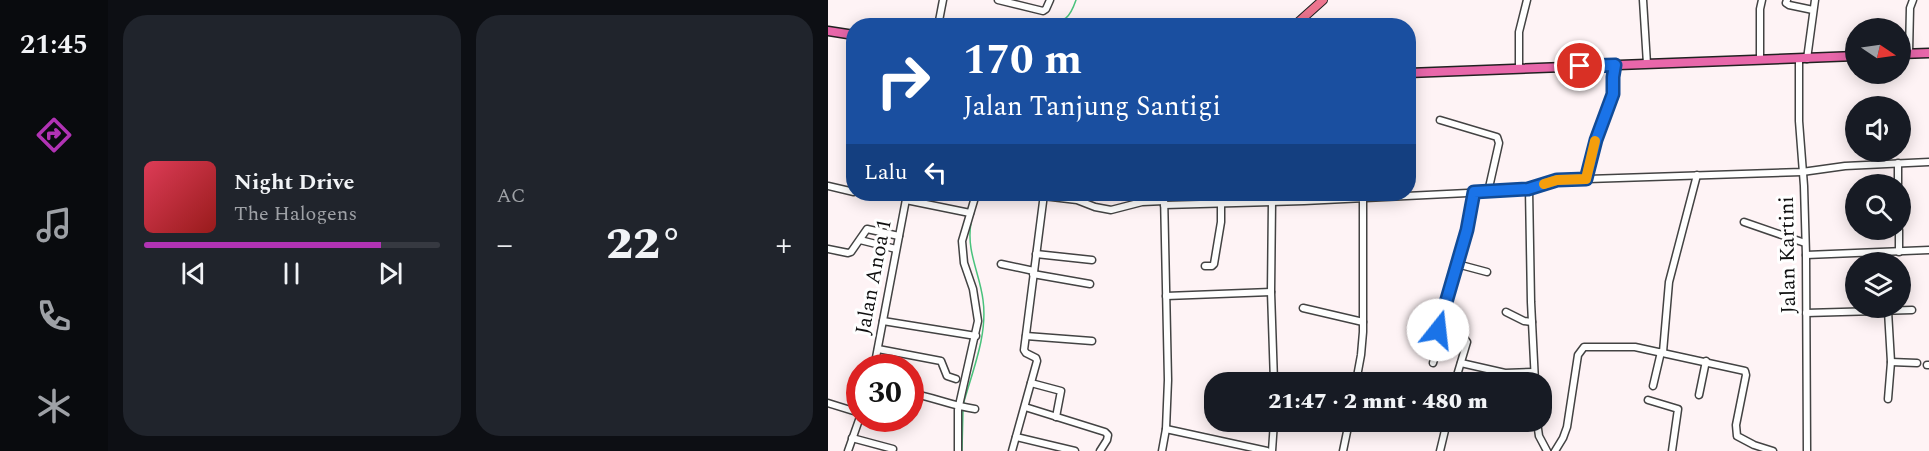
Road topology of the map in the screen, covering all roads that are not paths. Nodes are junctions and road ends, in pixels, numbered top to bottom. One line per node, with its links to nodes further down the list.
1 (944, 0): 13 (street)
2 (998, 0): 11 (street)
3 (1050, 0): 11 (street)
4 (1323, 0): 14 (main road)
5 (1527, 0): 25 (street)
6 (1643, 0): 23 (street)
7 (1762, 0): 22 (street)
8 (1787, 0): 12 (street)
9 (1815, 0): 12 (street, Jalan Kartini)
10 (1913, 0): 15 (street)
11 (1012, 1)
12 (1813, 10): 21 (street, Jalan Kartini)
13 (940, 18)
14 (1303, 18)
15 (1909, 18)
16 (828, 31): 17 (highway)
17 (846, 34)
18 (1911, 53): 19 (highway)
19 (1929, 53)
20 (1845, 57): 21 (highway)
21 (1803, 59): 22 (highway); 30 (street, Jalan Kartini)
22 (1760, 60): 23 (highway)
23 (1647, 64): 24 (highway)
24 (1615, 65): 25 (highway); 33 (street)
25 (1519, 68): 26 (highway)
26 (1416, 73)
27 (1440, 120): 38 (street)
28 (1929, 162): 29 (street)
29 (1898, 163): 30 (street); 31 (street)
30 (1802, 172): 32 (street); 57 (street, Jalan Kartini)
31 (1898, 174)
32 (1696, 175): 33 (street); 87 (street)
33 (1586, 179): 35 (street)
34 (828, 186): 36 (street)
35 (1528, 189): 38 (street); 81 (street)
36 (846, 190)
37 (1474, 192): 38 (street); 39 (street); 67 (street)
38 (1488, 192)
39 (1416, 194)
40 (906, 201): 54 (street, Jalan Anoa 1)
41 (923, 201): 52 (street)
42 (974, 201): 52 (street)
43 (1042, 201): 62 (street)
44 (1080, 201): 45 (street)
45 (1153, 201)
46 (1164, 201): 73 (street)
47 (1183, 201): 51 (street)
48 (1278, 201): 50 (street)
49 (1363, 201): 80 (street)
50 (1272, 202): 51 (street); 72 (street)
51 (1221, 203): 68 (street)
52 (970, 213): 83 (street)
53 (1744, 222): 57 (street)
54 (899, 236): 55 (street); 59 (street, Jalan Anoa 1)
55 (860, 240): 58 (street); 59 (street)
56 (1899, 240): 61 (street)
57 (1805, 243): 64 (street, Jalan Kartini)
58 (828, 249)
59 (896, 249): 79 (street, Jalan Anoa 1)
60 (1929, 250): 61 (street)
61 (1899, 252)
62 (1036, 254): 65 (street); 69 (street)
63 (1845, 254): 64 (street)
64 (1806, 255): 77 (street, Jalan Kartini)
65 (1092, 260)
66 (1001, 264): 69 (street)
67 (1457, 264): 70 (street); 82 (street)
68 (1205, 266)
69 (1034, 272): 71 (street); 84 (street)
70 (1487, 272)
71 (1090, 284)
72 (1271, 292): 73 (street); 94 (street)
73 (1166, 296): 112 (street)
74 (1302, 308): 80 (street)
75 (1506, 312): 81 (street)
76 (1845, 312): 77 (street)
77 (1806, 313): 135 (street, Jalan Kartini)
78 (1888, 318): 90 (street)
79 (883, 321): 83 (street); 86 (street, Jalan Anoa 1)
80 (1363, 322): 95 (street)
81 (1532, 322): 98 (street)
82 (1441, 333): 91 (street); 92 (street)
83 (976, 336): 107 (street)
84 (1026, 336): 85 (street); 100 (street)
85 (1092, 341)
86 (878, 349): 88 (street, Jalan Anoa 1); 99 (street)
87 (1662, 352): 89 (street); 101 (street); 132 (street)
88 (877, 354)
89 (1706, 361): 102 (street); 134 (street)
90 (1891, 362): 93 (street); 104 (street)
91 (1433, 363)
92 (1461, 363): 96 (street); 97 (street)
93 (1917, 363)
94 (1274, 372)
95 (1358, 372)
96 (1458, 372)
97 (1501, 372)
98 (1534, 372)
99 (956, 379)
100 (1031, 383): 108 (street); 111 (street)
101 (1653, 386)
102 (1700, 395)
103 (924, 396): 107 (street)
104 (1888, 399)
105 (1648, 400): 133 (street)
106 (828, 403): 109 (street)
107 (960, 406): 110 (street); 122 (street)
108 (1025, 407): 111 (street); 118 (street)
109 (846, 408)
110 (972, 409)
111 (1056, 417): 125 (street)
112 (1166, 429): 126 (street); 127 (street)
113 (854, 432): 119 (street)
114 (1273, 432): 128 (street)
115 (1347, 432): 129 (street)
116 (1445, 432): 130 (street)
117 (1538, 432): 131 (street)
118 (1016, 437): 123 (street); 124 (street)
119 (852, 438): 120 (street); 121 (street)
120 (893, 449)
121 (848, 451)
122 (958, 451)
123 (1012, 451)
124 (1075, 451)
125 (1100, 451)
126 (1162, 451)
127 (1267, 451)
128 (1272, 451)
129 (1343, 451)
130 (1440, 451)
131 (1547, 451)
132 (1555, 451)
133 (1672, 451)
134 (1773, 451)
135 (1807, 451)

